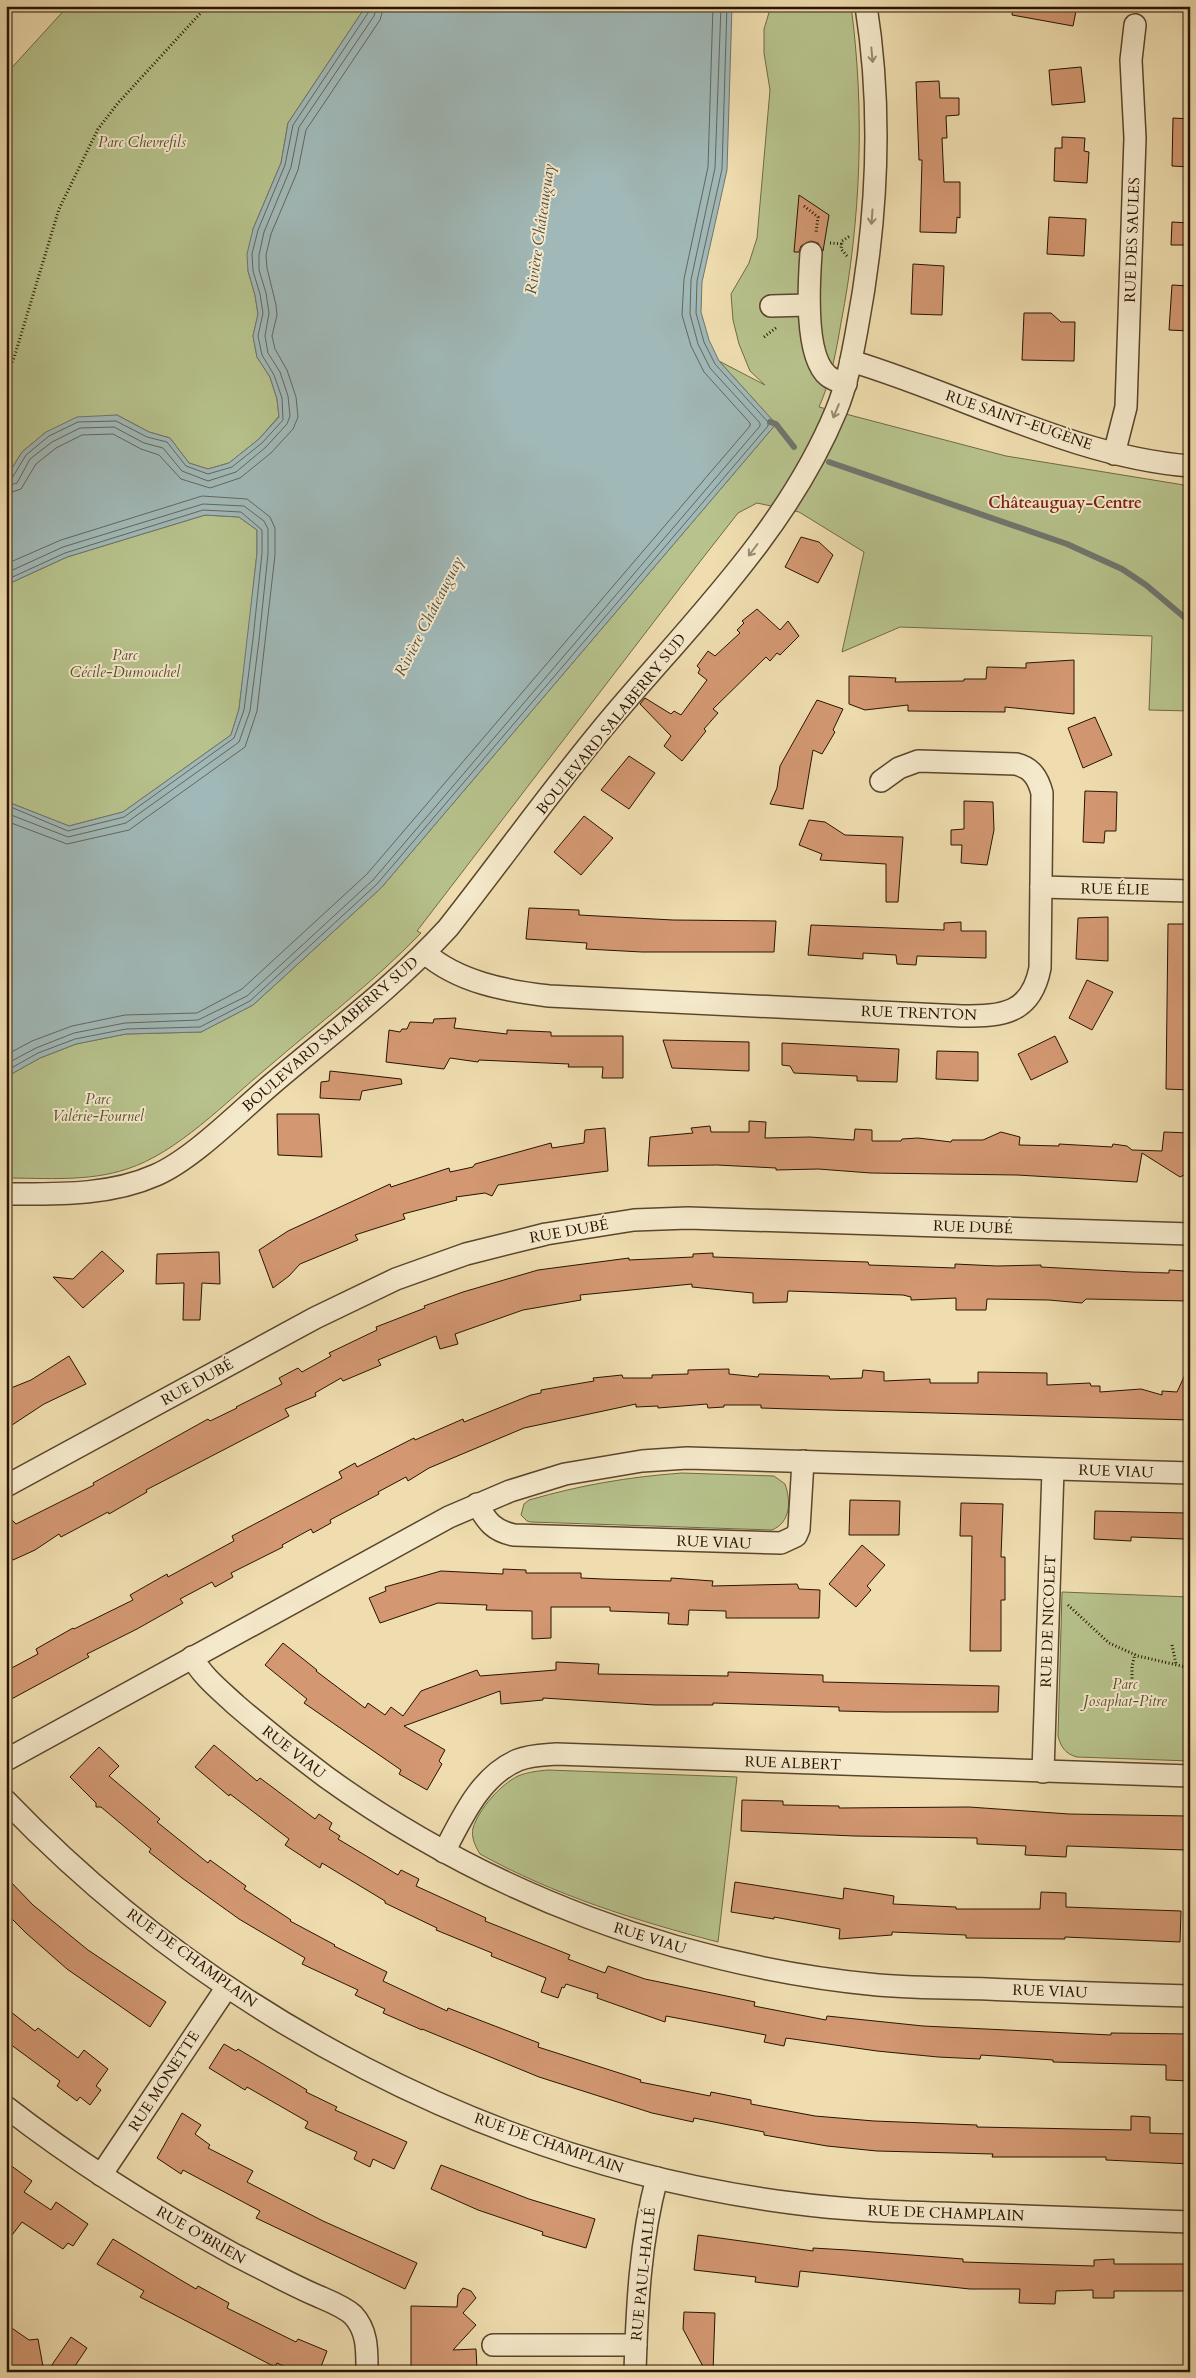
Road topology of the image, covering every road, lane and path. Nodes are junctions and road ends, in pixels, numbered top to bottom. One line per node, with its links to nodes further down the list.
1 (207, 6): 14 (path)
2 (866, 6): 13 (street, BOULEVARD SALABERRY SUD, one-way to 13)
3 (1136, 25): 16 (street, RUE DES SAULES)
4 (804, 206): 7 (path)
5 (854, 233): 6 (path)
6 (842, 244): 7 (path); 8 (path)
7 (817, 246): 9 (street)
8 (851, 260)
9 (808, 305): 10 (street); 15 (street)
10 (771, 306)
11 (784, 327): 12 (path)
12 (764, 337)
13 (850, 361): 15 (street, BOULEVARD SALABERRY SUD); 16 (street, RUE SAINT-EUGÈNE)
14 (6, 375)
15 (846, 384): 21 (street, BOULEVARD SALABERRY SUD, one-way to 21)
16 (1114, 454): 17 (street, RUE SAINT-EUGÈNE)
17 (1190, 466)
18 (881, 781): 19 (street, RUE TRENTON)
19 (1041, 887): 20 (street, RUE ÉLIE); 21 (street, RUE TRENTON)
20 (1190, 891)
21 (425, 953): 22 (street, BOULEVARD SALABERRY SUD)
22 (6, 1194)
23 (1190, 1234): 27 (street, RUE DUBÉ)
24 (803, 1461): 25 (street, RUE VIAU); 28 (street, RUE VIAU); 28 (street, RUE VIAU)
25 (1053, 1470): 26 (street, RUE VIAU); 37 (street, RUE DE NICOLET)
26 (1190, 1474)
27 (6, 1486)
28 (478, 1504): 32 (street, RUE VIAU)
29 (1062, 1600): 31 (path)
30 (1172, 1645): 33 (path)
31 (1135, 1654): 33 (path); 35 (path)
32 (192, 1657): 36 (street, RUE VIAU); 40 (street, RUE VIAU)
33 (1176, 1664): 34 (path)
34 (1190, 1668)
35 (1132, 1682)
36 (6, 1760)
37 (1042, 1772): 38 (street, RUE ALBERT); 40 (street, RUE ALBERT)
38 (1190, 1776)
39 (6, 1801): 41 (street, RUE DE CHAMPLAIN)
40 (444, 1852): 42 (street, RUE VIAU)
41 (227, 1987): 44 (street, RUE MONETTE); 45 (street, RUE DE CHAMPLAIN)
42 (1190, 1996)
43 (6, 2107): 44 (street, RUE O'BRIEN)
44 (101, 2175): 49 (street, RUE O'BRIEN)
45 (657, 2178): 46 (street, RUE DE CHAMPLAIN); 47 (street, RUE PAUL-HALLÉ)
46 (1190, 2222)
47 (636, 2344): 48 (street); 50 (street, RUE PAUL-HALLÉ)
48 (493, 2345)
49 (367, 2372)
50 (635, 2372)

